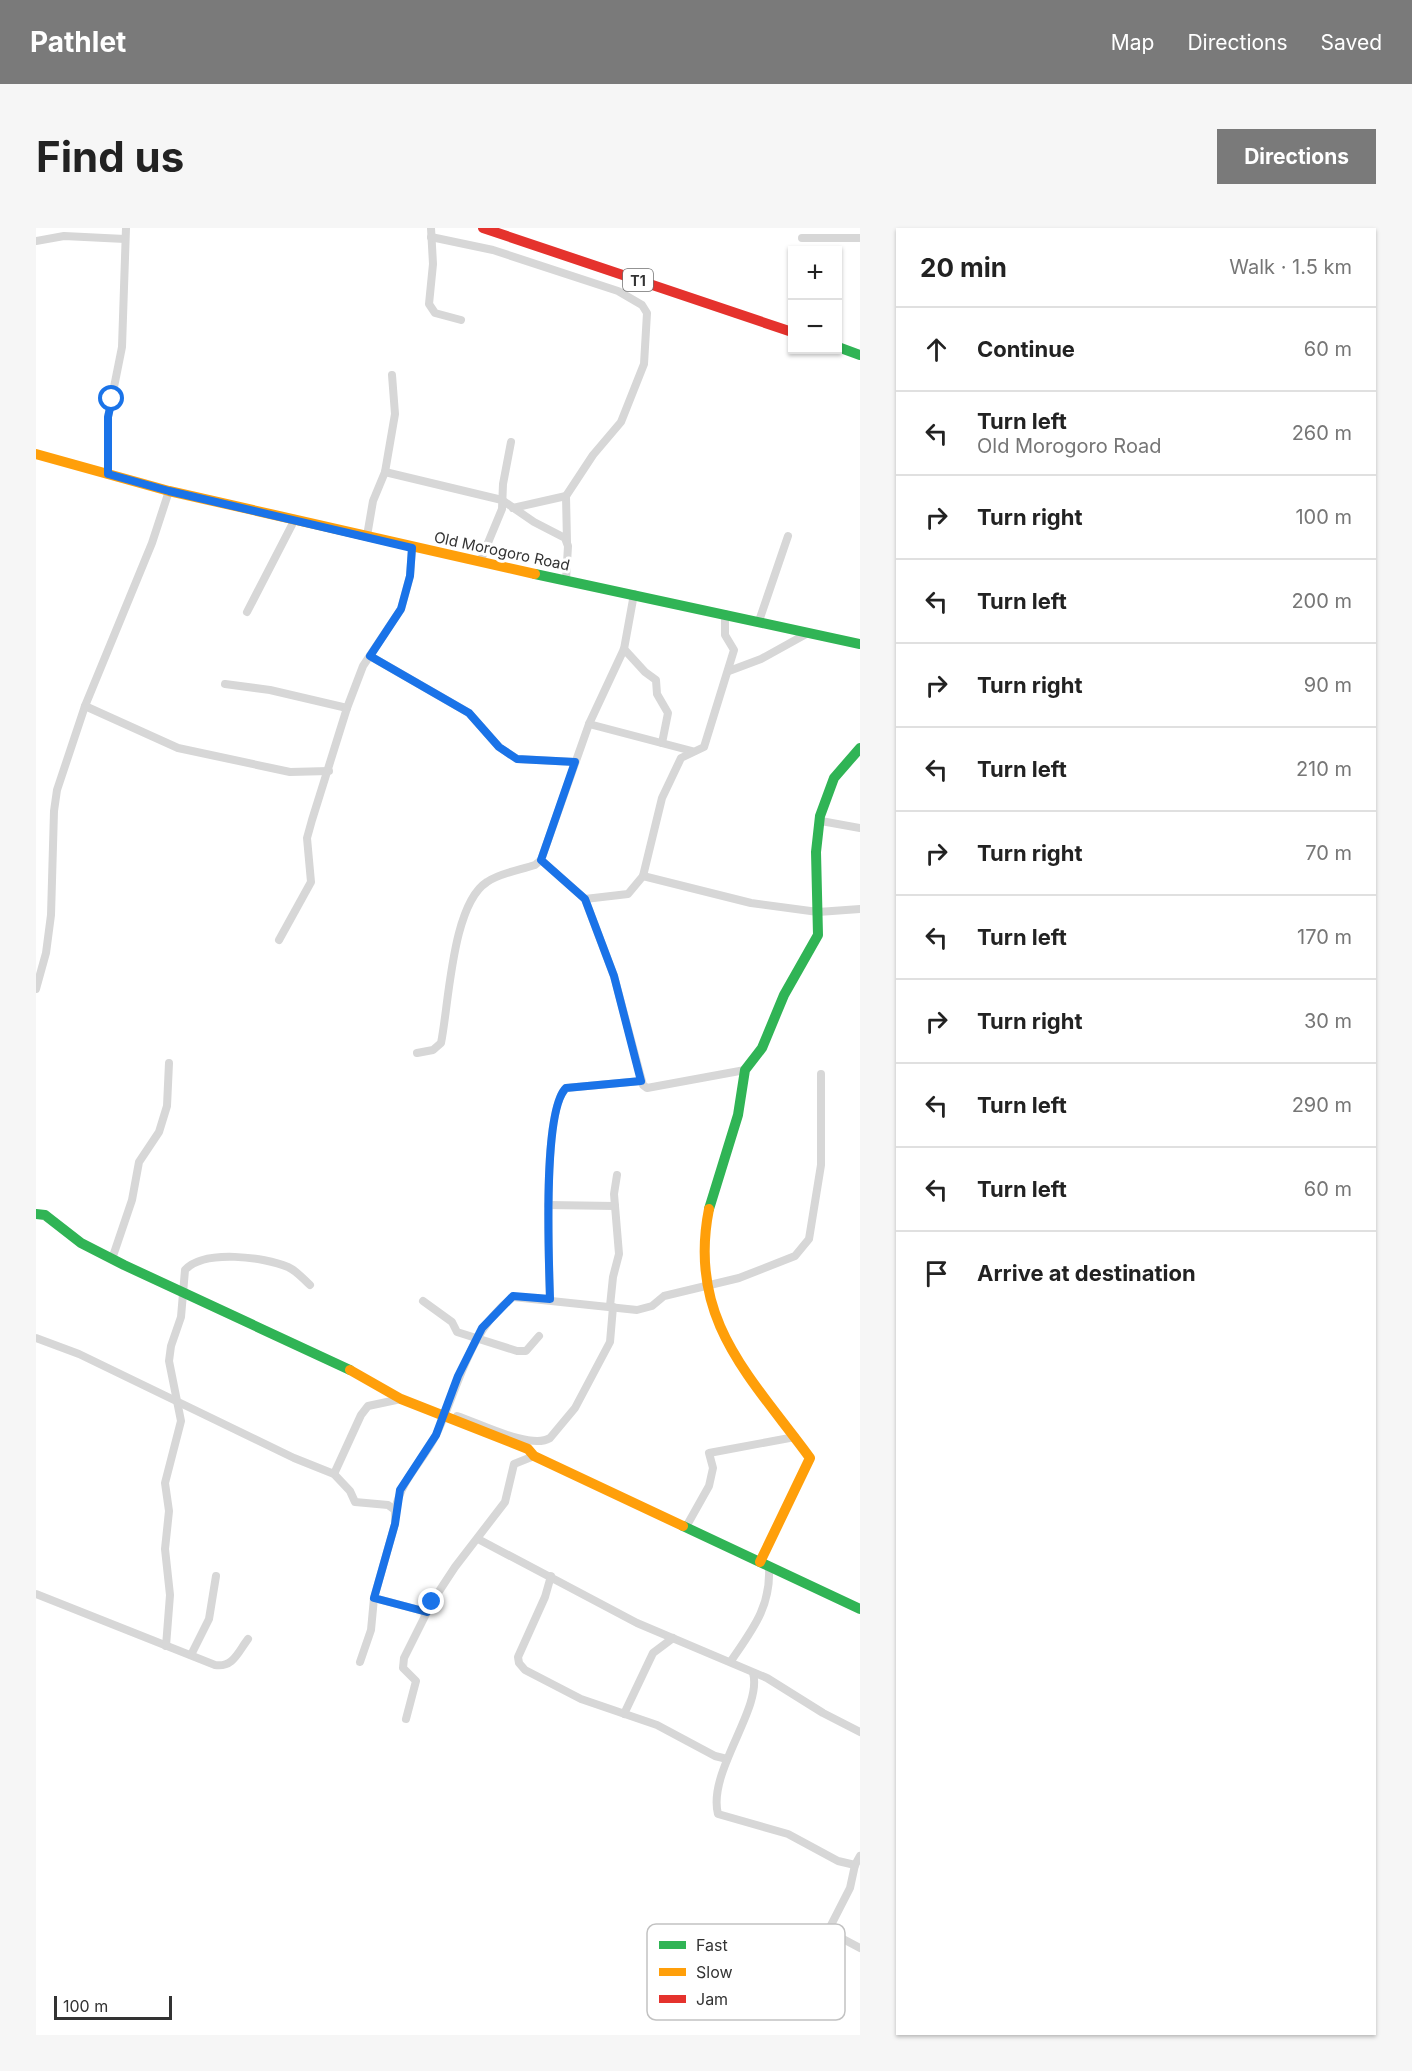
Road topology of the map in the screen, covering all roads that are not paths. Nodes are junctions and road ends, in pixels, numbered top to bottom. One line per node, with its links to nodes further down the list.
1 (126, 228): 7 (street)
2 (431, 228): 4 (street)
3 (483, 228): 10 (main road, T1)
4 (431, 237): 9 (street); 19 (street)
5 (802, 238): 6 (street)
6 (860, 238)
7 (125, 239): 8 (street); 17 (street)
8 (36, 241)
9 (461, 320)
10 (788, 331)
11 (842, 349): 12 (main road)
12 (860, 355)
13 (392, 375): 16 (street)
14 (512, 442): 20 (street)
15 (36, 454): 17 (main road, Old Morogoro Road)
16 (385, 472): 20 (street); 23 (street)
17 (108, 474): 18 (main road, Old Morogoro Road)
18 (169, 491): 22 (main road, Old Morogoro Road); 39 (street)
19 (567, 496): 21 (street); 25 (street)
20 (502, 500): 21 (street); 27 (street)
21 (513, 508): 25 (street)
22 (295, 519): 23 (main road, Old Morogoro Road); 30 (street)
23 (367, 536): 26 (main road, Old Morogoro Road)
24 (788, 536): 32 (street)
25 (567, 542): 28 (street)
26 (412, 548): 27 (main road, Old Morogoro Road); 36 (street)
27 (480, 562): 28 (main road, Old Morogoro Road)
28 (566, 580): 29 (main road, Old Morogoro Road)
29 (634, 594): 31 (main road, Old Morogoro Road); 35 (street)
30 (247, 612)
31 (725, 614): 32 (main road, Old Morogoro Road); 37 (street)
32 (759, 621): 33 (main road, Old Morogoro Road)
33 (809, 632): 34 (main road, Old Morogoro Road); 37 (street)
34 (860, 644)
35 (624, 649): 41 (street); 42 (street)
36 (370, 656): 40 (street); 45 (street)
37 (729, 671): 44 (street)
38 (225, 684): 40 (street)
39 (85, 706): 46 (street); 55 (street)
40 (347, 708): 46 (street)
41 (590, 724): 42 (street); 45 (street)
42 (662, 743): 44 (street)
43 (860, 748): 47 (main road)
44 (693, 752): 50 (street)
45 (575, 762): 49 (street)
46 (329, 771): 54 (street)
47 (821, 821): 48 (street); 53 (main road)
48 (860, 828)
49 (541, 860): 51 (street); 56 (street)
50 (643, 876): 51 (street); 53 (street)
51 (585, 899): 60 (street)
52 (860, 909): 53 (street)
53 (818, 912): 58 (main road)
54 (279, 940)
55 (36, 989)
56 (417, 1053)
57 (169, 1063): 65 (street)
58 (745, 1070): 60 (street); 67 (main road)
59 (821, 1074): 67 (street)
60 (641, 1081): 62 (street)
61 (617, 1176): 63 (street)
62 (548, 1205): 63 (street); 69 (street)
63 (615, 1206): 71 (street)
64 (36, 1214): 65 (main road)
65 (112, 1259): 68 (main road)
66 (310, 1285): 68 (street)
67 (707, 1285): 71 (street); 78 (main road)
68 (181, 1292): 75 (main road); 76 (street)
69 (550, 1299): 71 (street); 74 (street)
70 (423, 1302): 74 (street)
71 (612, 1306): 77 (street)
72 (539, 1336): 74 (street)
73 (36, 1338): 76 (street)
74 (478, 1338): 77 (street)
75 (401, 1400): 77 (main road); 80 (street)
76 (177, 1402): 80 (street); 93 (street)
77 (443, 1413): 79 (main road); 81 (street)
78 (795, 1437): 82 (street); 84 (main road)
79 (534, 1456): 82 (main road); 83 (street)
80 (334, 1474): 81 (street)
81 (395, 1510): 88 (street)
82 (686, 1527): 84 (main road)
83 (478, 1539): 86 (street); 90 (street)
84 (765, 1565): 89 (main road); 95 (street)
85 (216, 1576): 94 (street)
86 (551, 1576): 91 (street); 98 (street)
87 (36, 1594): 93 (street)
88 (374, 1598): 90 (street); 96 (street)
89 (860, 1609)
90 (427, 1612): 99 (street)
91 (673, 1638): 95 (street); 98 (street)
92 (248, 1639): 94 (street)
93 (166, 1646): 94 (street)
94 (191, 1655)
95 (731, 1661): 97 (street)
96 (360, 1662)
97 (753, 1673): 100 (street); 101 (street)
98 (624, 1714): 101 (street)
99 (406, 1719)
100 (860, 1732)
101 (727, 1759): 103 (street)
102 (860, 1856): 103 (street)
103 (855, 1865): 104 (street)
104 (832, 1924)
105 (845, 1940): 106 (street)
106 (860, 1948)

